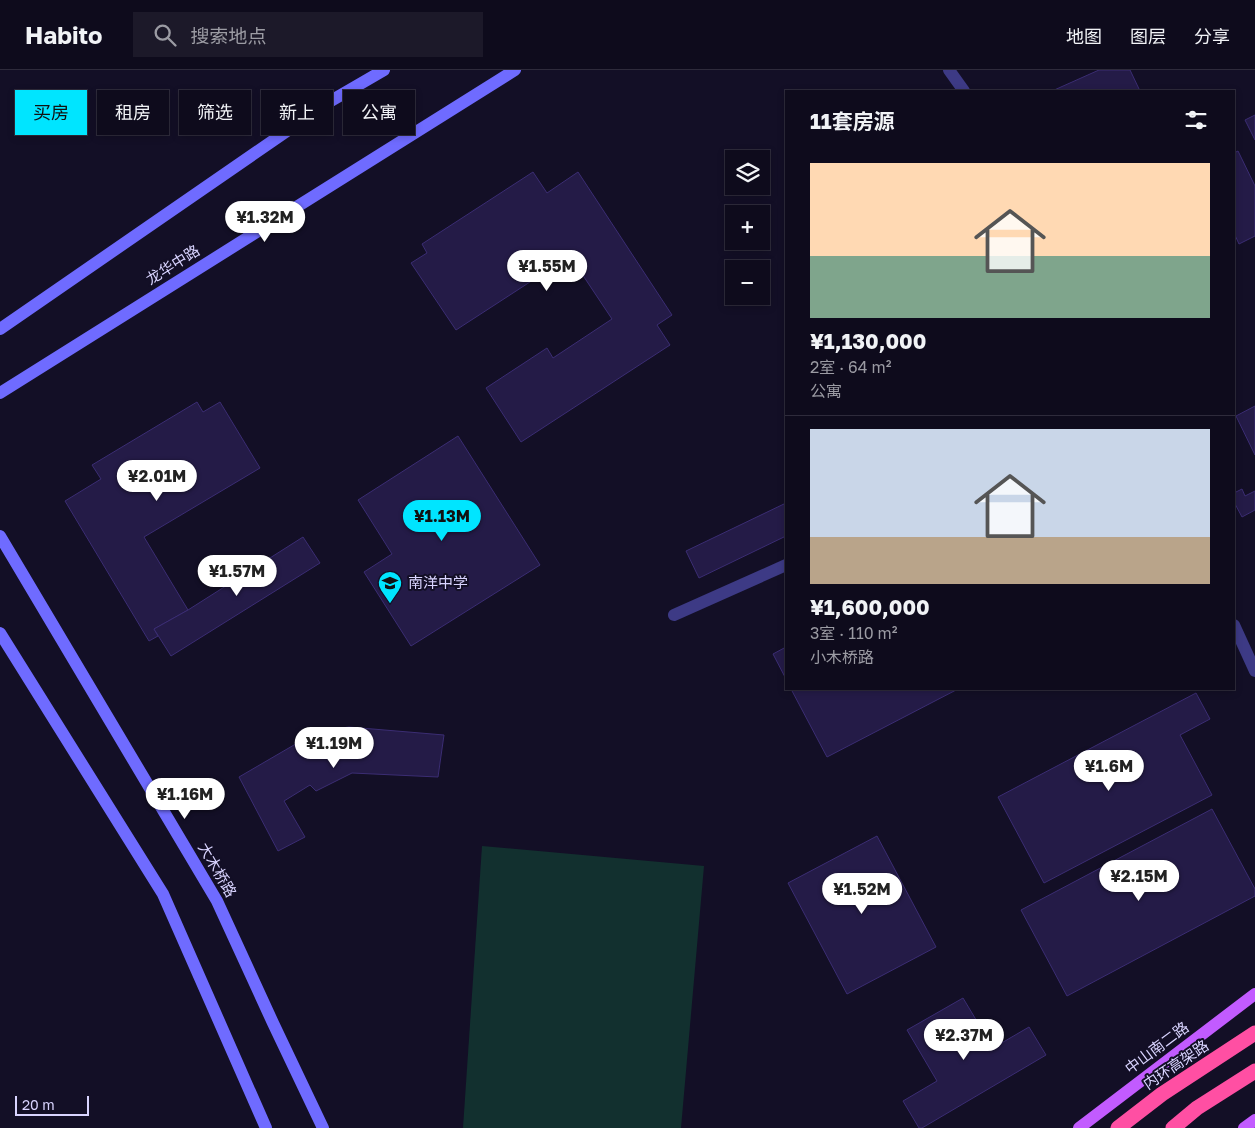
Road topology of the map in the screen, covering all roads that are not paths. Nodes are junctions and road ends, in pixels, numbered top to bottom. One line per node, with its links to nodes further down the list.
1 (384, 70): 5 (street)
2 (515, 70): 6 (street, 龙华中路)
3 (949, 70): 4 (street)
4 (963, 90)
5 (0, 329)
6 (0, 393)
7 (0, 536): 18 (street, 大木桥路)
8 (785, 566): 9 (street)
9 (674, 615)
10 (1235, 627): 12 (street)
11 (0, 633): 17 (street)
12 (1255, 671)
13 (1255, 994): 19 (main road, 中山南二路)
14 (1255, 1033): 20 (highway, 内环高架路)
15 (1255, 1071): 21 (highway)
16 (1255, 1120): 22 (main road)
17 (266, 1128)
18 (323, 1128)
19 (1080, 1128)
20 (1118, 1128)
21 (1173, 1128)
22 (1244, 1128)

